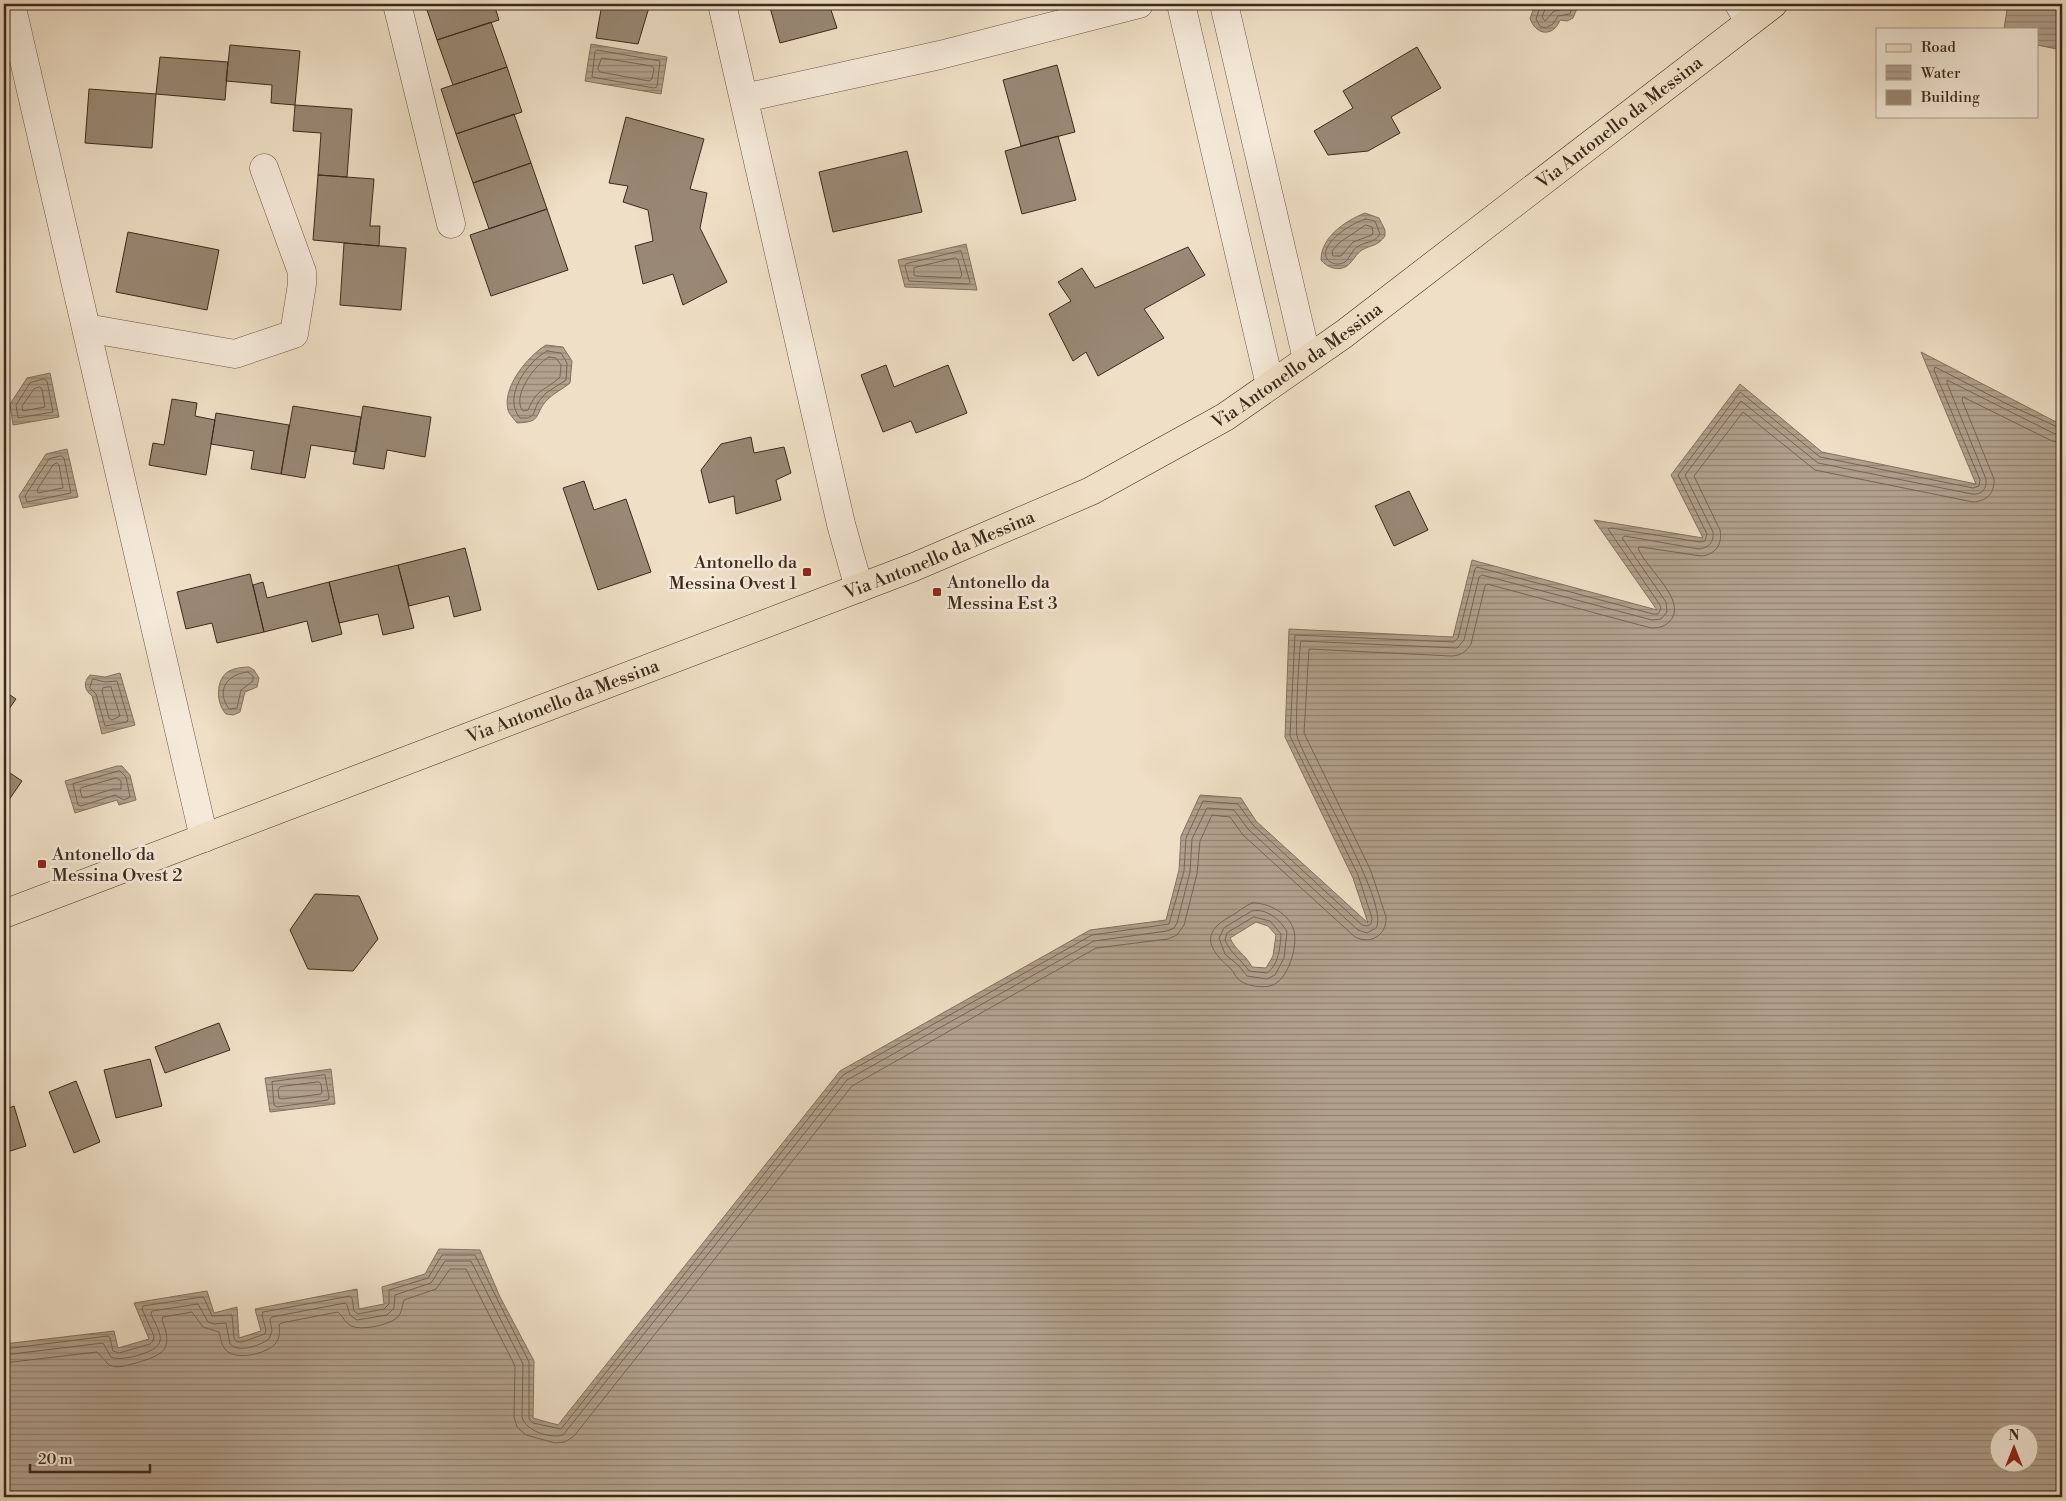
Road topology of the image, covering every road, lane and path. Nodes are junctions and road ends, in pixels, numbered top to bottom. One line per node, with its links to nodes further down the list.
1 (11, 4): 12 (lane)
2 (397, 4): 11 (lane)
3 (722, 4): 9 (lane)
4 (1139, 4): 9 (lane)
5 (1181, 4): 14 (lane)
6 (1224, 4): 13 (lane)
7 (1773, 4): 8 (main road, Via Antonello da Messina)
8 (1744, 13): 13 (main road, Via Antonello da Messina)
9 (744, 98): 15 (lane)
10 (264, 168): 12 (lane)
11 (451, 224)
12 (86, 328): 16 (lane)
13 (1307, 360): 14 (main road, Via Antonello da Messina)
14 (1270, 385): 15 (main road, Via Antonello da Messina)
15 (859, 588): 16 (main road, Via Antonello da Messina)
16 (204, 838): 17 (main road, Via Antonello da Messina)
17 (4, 914)

